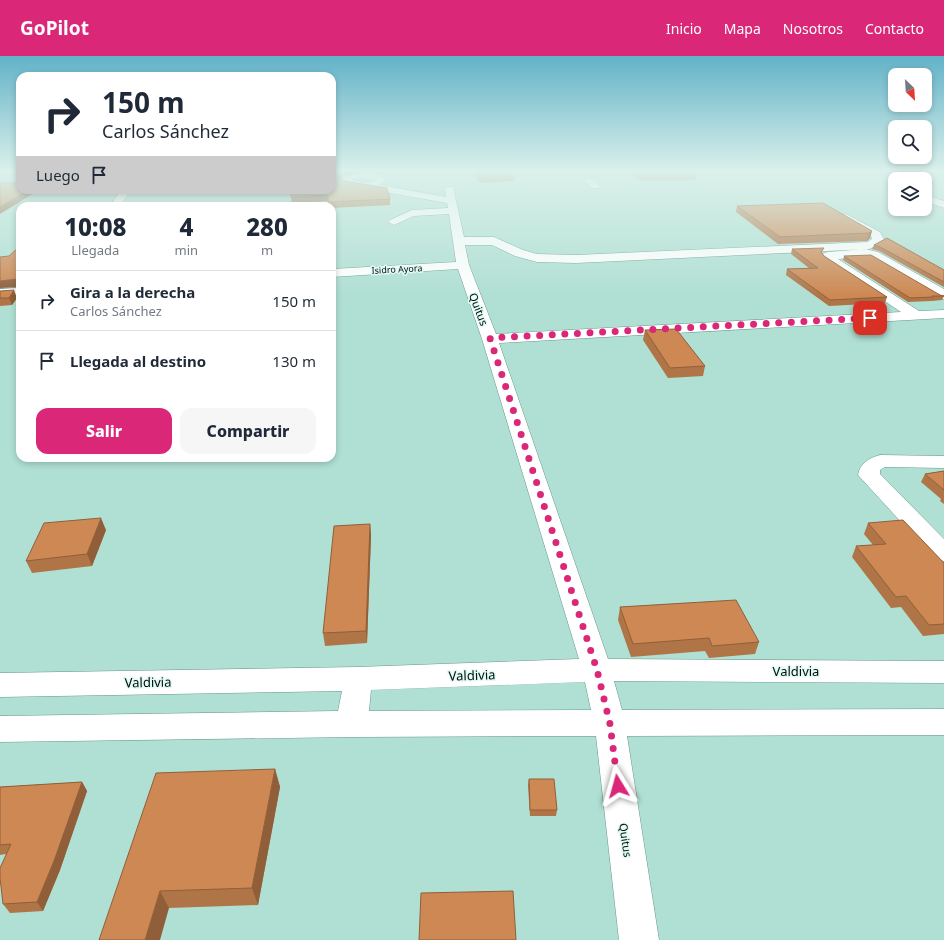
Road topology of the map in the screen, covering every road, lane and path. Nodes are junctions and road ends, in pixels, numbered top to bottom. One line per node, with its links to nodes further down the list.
1 (411, 213): 4 (street)
2 (454, 213): 5 (street, Quitus)
3 (843, 216): 5 (street)
4 (394, 222)
5 (459, 241): 6 (street, Quitus)
6 (463, 265): 7 (street, Isidro Ayora); 15 (street, Quitus)
7 (336, 273)
8 (16, 292): 9 (street)
9 (0, 293)
10 (944, 295): 12 (street)
11 (944, 302): 12 (street)
12 (900, 304): 14 (street)
13 (944, 314): 14 (street)
14 (917, 316): 15 (street)
15 (490, 338): 18 (street, Quitus)
16 (944, 462): 17 (street)
17 (944, 553)
18 (597, 670): 19 (street, Valdivia); 20 (street, Valdivia); 24 (street, Quitus)
19 (944, 672)
20 (358, 679): 21 (street, Valdivia); 23 (street)
21 (0, 685)
22 (944, 722): 24 (street)
23 (352, 724): 24 (street); 25 (street)
24 (610, 724): 26 (street, Quitus)
25 (0, 729)
26 (639, 940)

